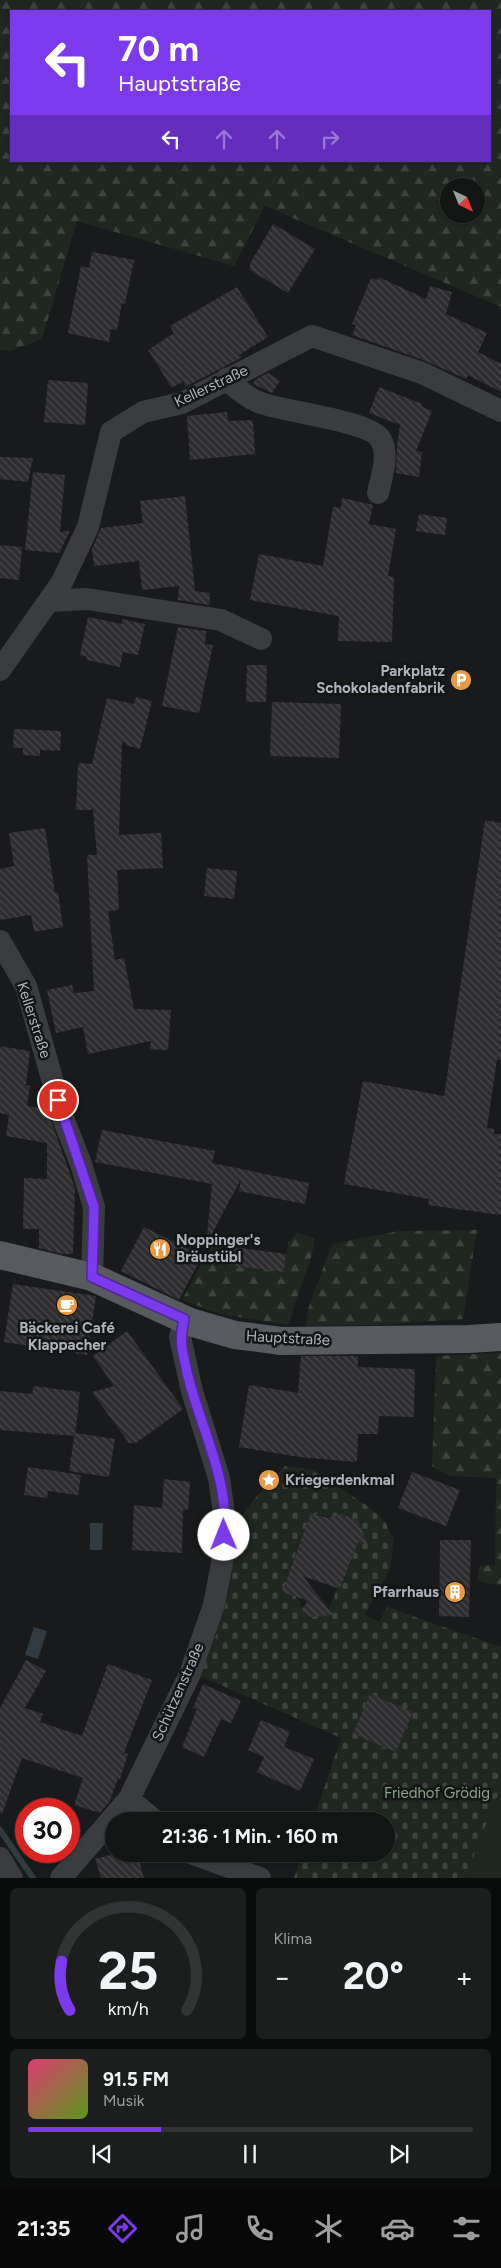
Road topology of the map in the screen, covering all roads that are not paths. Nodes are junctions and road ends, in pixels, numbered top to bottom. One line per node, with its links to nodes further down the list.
1 (226, 380): 2 (street, Kellerstraße); 3 (street); 4 (street, Kellerstraße)
2 (501, 412)
3 (378, 493)
4 (50, 600): 5 (street); 6 (street, Kellerstraße)
5 (261, 639)
6 (0, 670)
7 (0, 941): 9 (street, Kellerstraße)
8 (0, 1255): 9 (main road, Hauptstraße)
9 (92, 1277): 10 (main road, Hauptstraße)
10 (184, 1319): 11 (main road, Hauptstraße); 12 (street, Schützenstraße)
11 (501, 1337)
12 (129, 1799): 13 (street); 17 (street, Schützenstraße)
13 (144, 1812)
14 (0, 1858): 16 (street)
15 (215, 1862): 18 (street)
16 (12, 1878)
17 (61, 1878)
18 (260, 1878)

